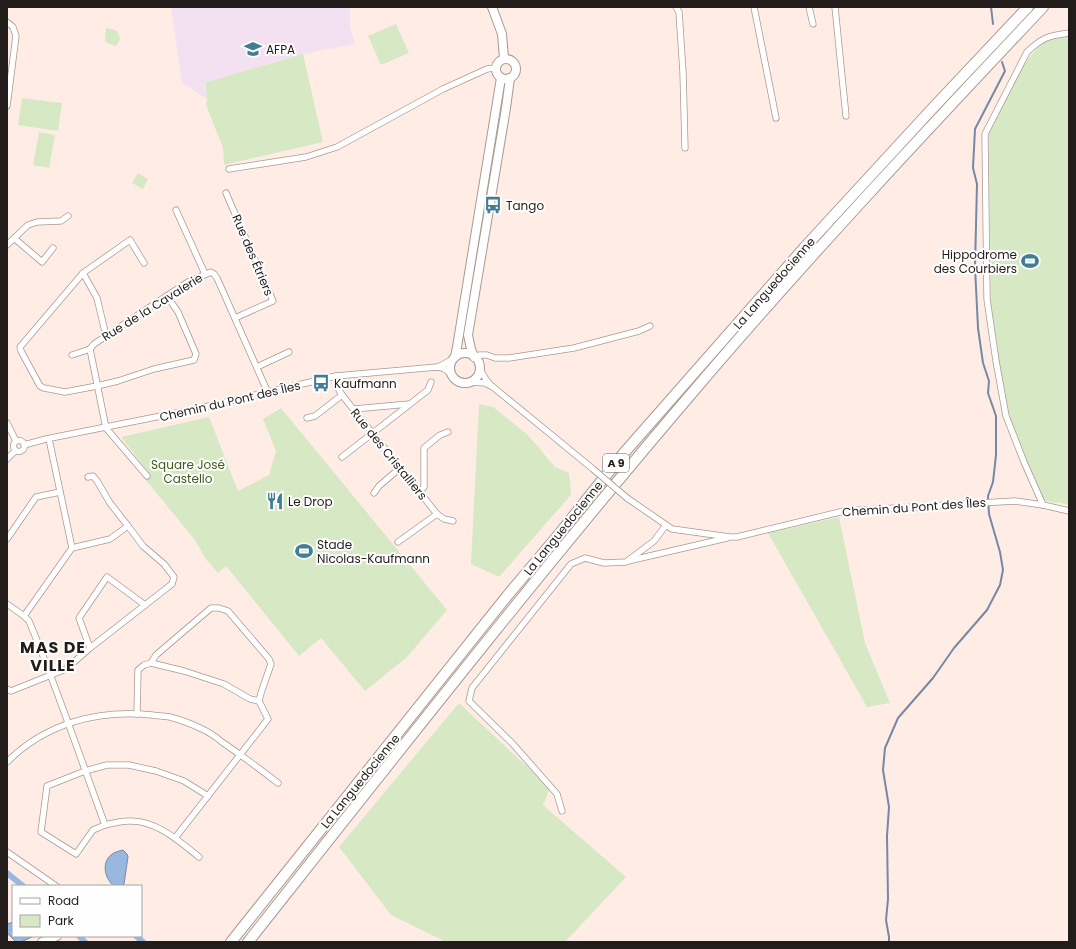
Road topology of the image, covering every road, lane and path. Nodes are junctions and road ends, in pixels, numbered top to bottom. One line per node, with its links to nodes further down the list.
1 (492, 7): 11 (street)
2 (676, 7): 18 (street)
3 (754, 7): 17 (street)
4 (809, 7): 9 (street)
5 (835, 7): 16 (street)
6 (1028, 7): 102 (highway, La Languedocienne / A 9)
7 (1043, 7): 103 (highway, La Languedocienne / A 9)
8 (7, 22): 15 (street)
9 (813, 24)
10 (1069, 33): 68 (street)
11 (504, 58): 12 (street); 14 (street)
12 (495, 68): 13 (street); 19 (street)
13 (501, 78): 14 (street); 36 (street)
14 (510, 78): 37 (street)
15 (7, 106)
16 (846, 116)
17 (776, 118)
18 (685, 148)
19 (229, 169)
20 (226, 192): 30 (street, Rue des Étriers)
21 (176, 210): 28 (street)
22 (68, 216): 23 (street)
23 (14, 238): 24 (street); 25 (street)
24 (7, 245)
25 (53, 248)
26 (144, 262): 27 (street)
27 (83, 273): 32 (street); 45 (street)
28 (205, 274): 29 (street, Rue de la Cavalerie); 30 (street, Rue de la Cavalerie)
29 (167, 296): 32 (street, Rue de la Cavalerie); 45 (street)
30 (235, 318): 38 (street, Rue de la Cavalerie)
31 (650, 326): 37 (street)
32 (106, 336): 33 (street, Rue de la Cavalerie)
33 (90, 349): 35 (street); 45 (street, Rue de la Cavalerie)
34 (289, 352): 38 (street)
35 (72, 355)
36 (454, 358): 37 (street); 39 (street, Chemin du Pont des Îles); 41 (street)
37 (476, 358): 40 (street)
38 (257, 367): 47 (street, Rue de la Cavalerie)
39 (437, 367): 41 (street); 42 (street, Chemin du Pont des Îles)
40 (480, 369): 44 (street); 46 (street)
41 (452, 375): 44 (street)
42 (336, 376): 47 (street, Chemin du Pont des Îles); 48 (street, Rue des Cristalliers)
43 (431, 382): 49 (street)
44 (469, 382): 46 (street)
45 (97, 386): 53 (street, Rue de la Cavalerie)
46 (493, 387): 72 (street, Chemin du Pont des Îles, bridge)
47 (268, 393): 53 (street, Chemin du Pont des Îles)
48 (342, 395): 50 (street, Rue des Cristalliers); 51 (street)
49 (409, 404): 50 (street); 55 (street)
50 (354, 409): 55 (street, Rue des Cristalliers)
51 (307, 418)
52 (7, 423): 57 (street)
53 (106, 428): 56 (street, Chemin du Pont des Îles); 63 (street)
54 (448, 432): 66 (street)
55 (373, 433): 60 (street); 62 (street, Rue des Cristalliers)
56 (49, 439): 58 (street, Chemin du Pont des Îles); 65 (street)
57 (16, 441): 58 (street); 59 (street)
58 (24, 445): 59 (street, Chemin du Pont des Îles)
59 (15, 451): 61 (street, Chemin du Pont des Îles)
60 (342, 458)
61 (7, 459)
62 (400, 468): 66 (street, Rue des Cristalliers); 67 (street)
63 (147, 476)
64 (88, 477): 73 (street)
65 (60, 492): 75 (street); 77 (street)
66 (420, 492): 70 (street, Rue des Cristalliers)
67 (374, 493)
68 (1043, 504): 69 (street, Chemin du Pont des Îles); 74 (street, Chemin du Pont des Îles)
69 (1069, 511)
70 (437, 514): 71 (street, Rue des Cristalliers); 76 (street)
71 (453, 521)
72 (666, 525): 74 (street, Chemin du Pont des Îles); 78 (street)
73 (128, 526): 77 (street); 80 (street)
74 (730, 537): 78 (street)
75 (7, 539)
76 (398, 542)
77 (72, 548): 81 (street)
78 (626, 562): 94 (street)
79 (7, 604): 81 (street)
80 (145, 605): 82 (street); 82 (street)
81 (24, 616): 84 (street)
82 (90, 648): 84 (street)
83 (151, 664): 86 (street); 86 (street); 87 (street)
84 (50, 676): 85 (street); 88 (street)
85 (7, 689)
86 (260, 701): 89 (street)
87 (136, 714): 88 (street); 89 (street)
88 (68, 723): 90 (street); 91 (street)
89 (240, 754): 92 (street); 93 (street)
90 (7, 762)
91 (85, 771): 93 (street); 95 (street); 95 (street)
92 (278, 783)
93 (208, 796): 96 (street)
94 (562, 811)
95 (105, 825): 96 (street)
96 (174, 838): 98 (street)
97 (7, 852): 99 (street)
98 (199, 857)
99 (55, 885)
100 (54, 937): 101 (street)
101 (42, 942)
102 (231, 942)
103 (248, 942)

